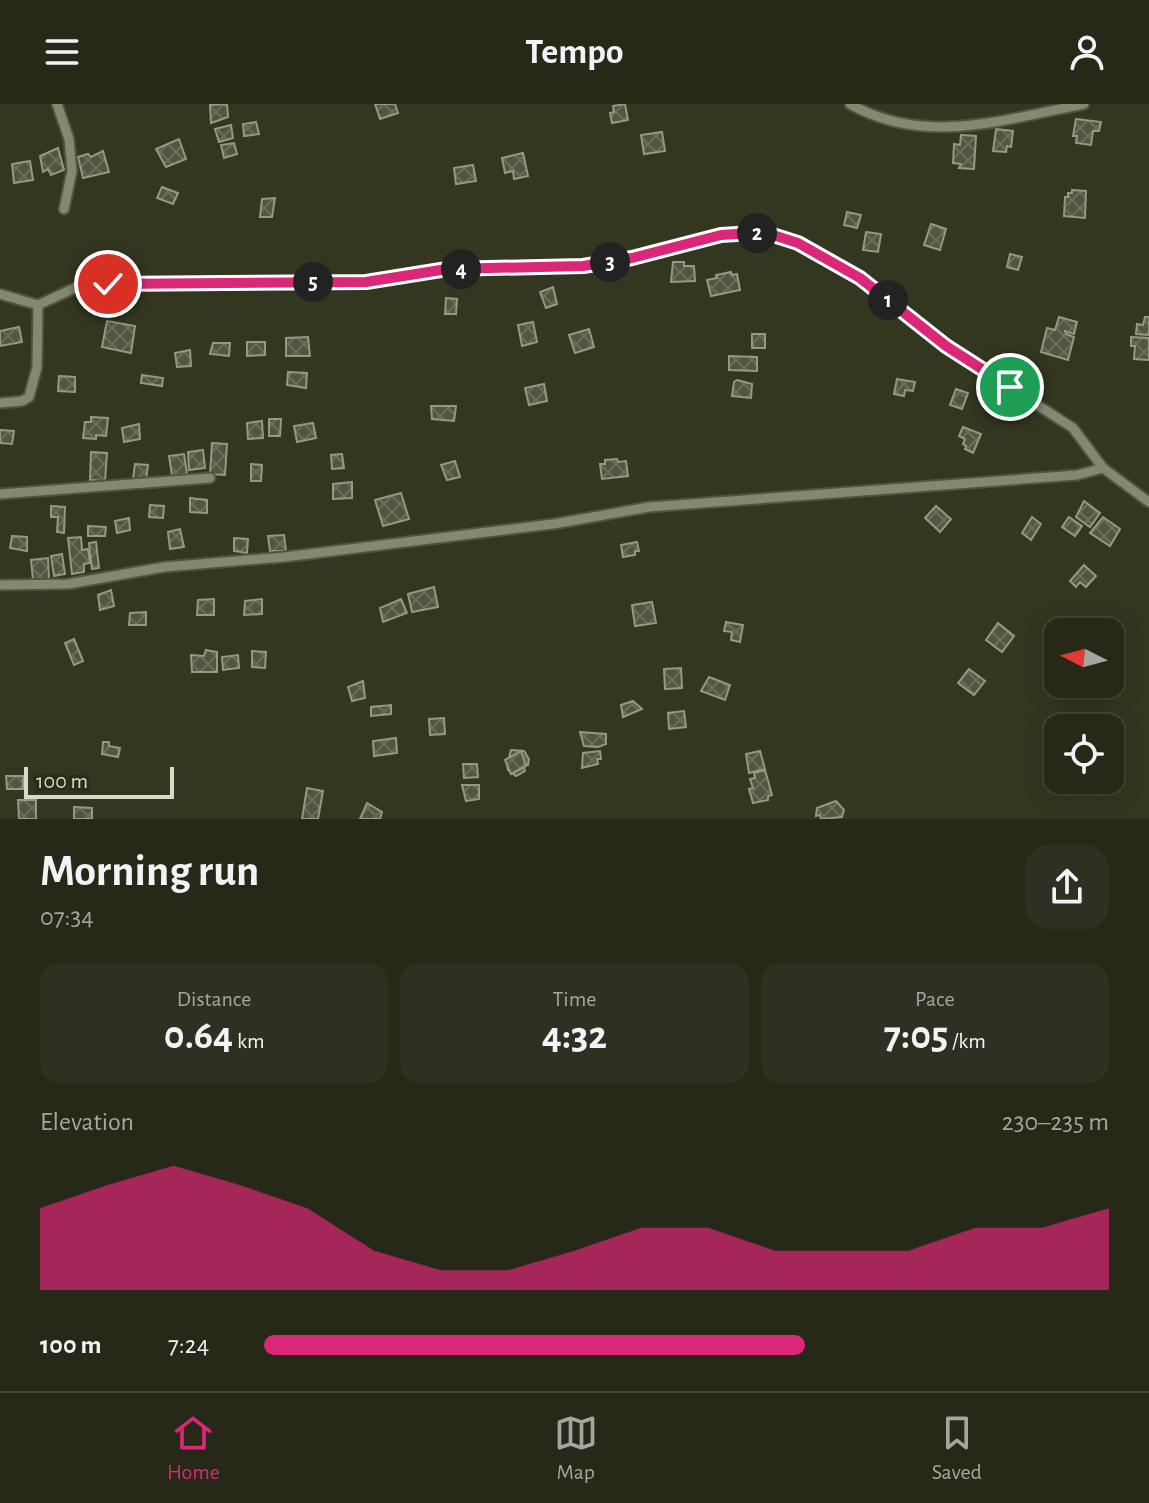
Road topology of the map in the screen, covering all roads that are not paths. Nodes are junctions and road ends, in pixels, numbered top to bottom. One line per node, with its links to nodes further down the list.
1 (57, 104): 4 (street)
2 (850, 104): 3 (street)
3 (1084, 104)
4 (64, 209)
5 (0, 294): 6 (street)
6 (38, 305): 7 (street); 8 (street)
7 (0, 403)
8 (1103, 468): 11 (street); 12 (street)
9 (210, 478): 10 (street)
10 (0, 494)
11 (1149, 502)
12 (0, 585)

